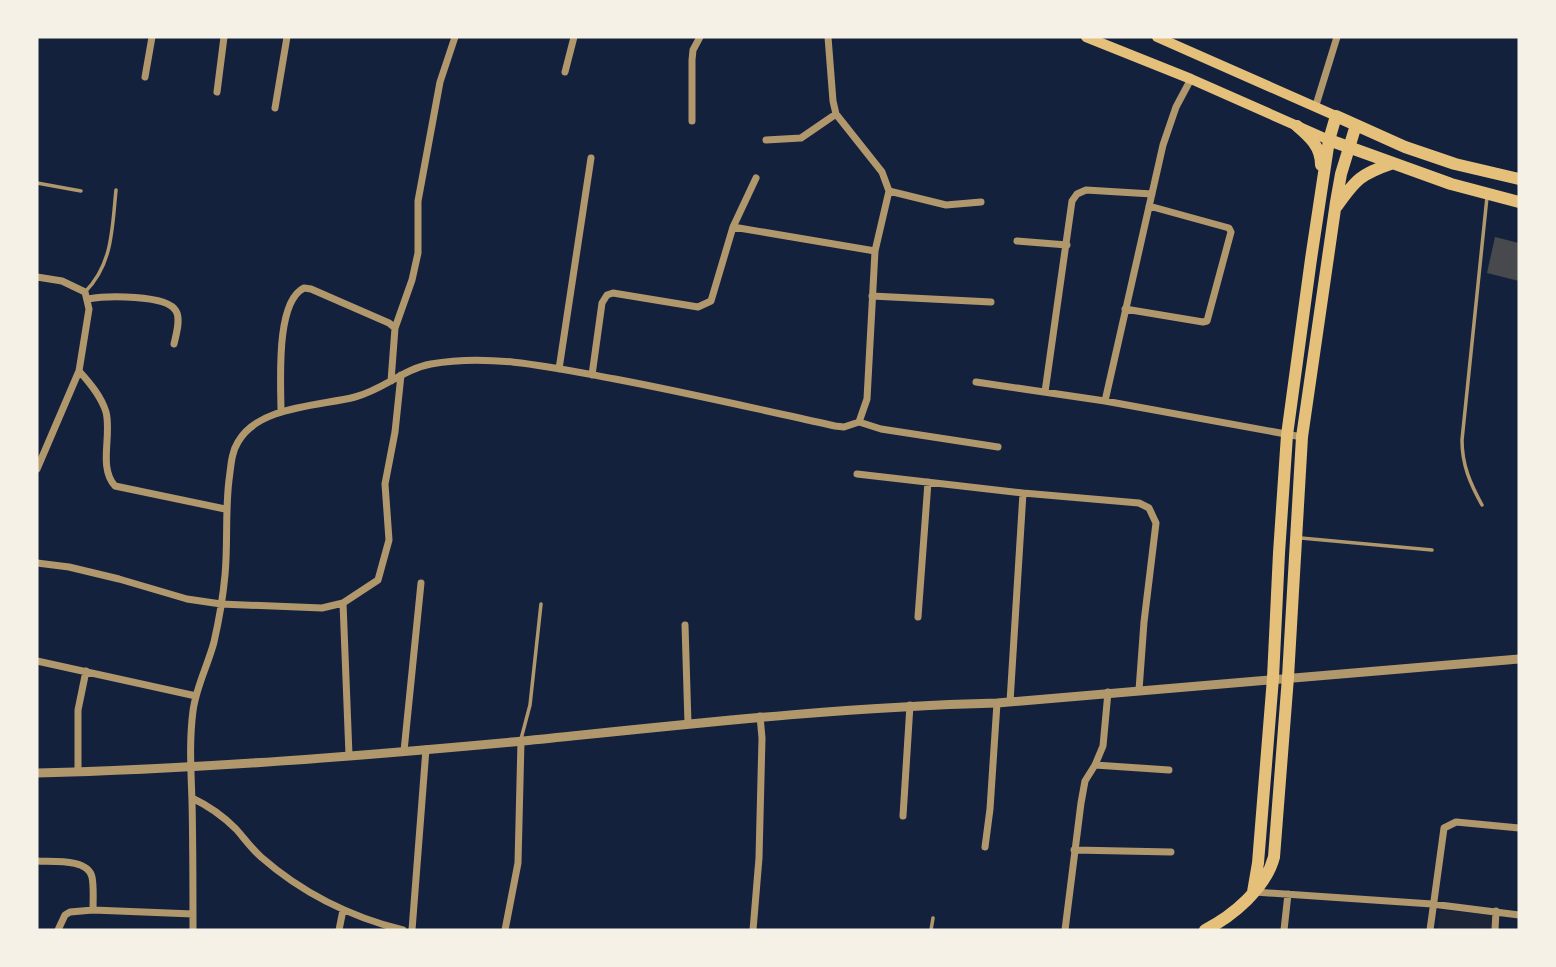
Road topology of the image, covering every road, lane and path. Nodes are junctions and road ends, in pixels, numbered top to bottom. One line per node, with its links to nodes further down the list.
1 (152, 37): 13 (street)
2 (224, 37): 15 (street)
3 (287, 37): 17 (street)
4 (455, 37): 50 (street)
5 (574, 37): 12 (street)
6 (700, 37): 20 (street)
7 (828, 37): 18 (street)
8 (1086, 37): 14 (main road)
9 (1157, 37): 11 (main road)
10 (1337, 37): 16 (street)
11 (1181, 42): 16 (main road)
12 (565, 72)
13 (145, 77)
14 (1191, 79): 22 (main road); 35 (street)
15 (217, 92)
16 (1316, 105): 19 (main road)
17 (275, 108)
18 (836, 114): 23 (street); 34 (street)
19 (1336, 116): 21 (highway); 24 (highway)
20 (692, 121)
21 (1356, 125): 25 (highway); 29 (highway)
22 (1297, 126): 24 (main road); 31 (highway)
23 (766, 140)
24 (1329, 140): 25 (highway); 31 (highway)
25 (1349, 147): 27 (highway); 40 (highway)
26 (591, 158): 52 (street)
27 (1392, 163): 36 (highway); 40 (highway)
28 (755, 178): 41 (street)
29 (1519, 179)
30 (37, 183): 33 (lane)
31 (1323, 187): 62 (highway)
32 (116, 190): 46 (lane)
33 (81, 191)
34 (889, 191): 37 (street); 44 (street)
35 (1152, 194): 39 (street); 43 (street)
36 (1487, 195): 38 (highway); 69 (lane)
37 (981, 202)
38 (1519, 202)
39 (1149, 206): 49 (street); 49 (street)
40 (1335, 209): 63 (highway)
41 (733, 227): 44 (street); 55 (street)
42 (1017, 241): 43 (street)
43 (1067, 245): 58 (street)
44 (875, 251): 47 (street)
45 (37, 277): 46 (street)
46 (87, 295): 51 (street); 53 (street)
47 (872, 296): 48 (street); 61 (street)
48 (991, 302)
49 (1125, 309): 59 (street)
50 (395, 328): 56 (street); 60 (street)
51 (174, 344)
52 (559, 369): 54 (street); 55 (street)
53 (79, 371): 65 (street); 70 (street)
54 (401, 374): 56 (street); 75 (street)
55 (592, 375): 61 (street)
56 (391, 381): 60 (street)
57 (975, 383): 58 (street)
58 (1045, 392): 59 (street)
59 (1105, 401): 62 (street)
60 (281, 412): 70 (street)
61 (859, 422): 64 (street)
62 (1287, 435): 63 (street); 84 (highway)
63 (1302, 438): 71 (highway)
64 (998, 447)
65 (37, 469)
66 (857, 474): 67 (street)
67 (928, 482): 68 (street); 78 (street)
68 (1023, 493): 85 (street); 88 (street)
69 (1482, 505)
70 (225, 509): 76 (street)
71 (1295, 538): 72 (lane); 83 (highway)
72 (1432, 550)
73 (37, 563): 76 (street)
74 (421, 583): 95 (street)
75 (343, 603): 76 (street); 96 (street)
76 (221, 604): 87 (street)
77 (541, 604): 93 (lane)
78 (918, 617)
79 (685, 625): 92 (street)
80 (1519, 659): 83 (street)
81 (37, 661): 82 (street)
82 (86, 671): 87 (street); 100 (street)
83 (1288, 677): 84 (street); 109 (highway)
84 (1273, 678): 85 (street); 109 (highway)
85 (1139, 690): 86 (street)
86 (1108, 692): 88 (street); 97 (street)
87 (196, 696): 98 (street)
88 (1010, 702): 89 (street)
89 (997, 703): 90 (street); 105 (street)
90 (910, 705): 91 (street); 103 (street)
91 (760, 716): 92 (street); 125 (street)
92 (688, 723): 93 (street)
93 (521, 741): 94 (street); 124 (street)
94 (426, 749): 95 (street); 123 (street)
95 (404, 751): 96 (street)
96 (349, 755): 98 (street)
97 (1095, 765): 99 (street); 106 (street)
98 (191, 767): 100 (street); 102 (street)
99 (1169, 770)
100 (78, 772): 101 (street)
101 (37, 773)
102 (192, 798): 113 (street); 115 (street)
103 (903, 816)
104 (1519, 828): 111 (street)
105 (985, 847)
106 (1074, 850): 107 (street); 127 (street)
107 (1171, 852)
108 (37, 861): 112 (street)
109 (1253, 892): 110 (street); 128 (highway)
110 (1288, 894): 111 (street); 129 (street)
111 (1432, 904): 114 (street); 130 (street)
112 (93, 910): 115 (street); 119 (street)
113 (343, 910): 118 (street); 121 (street)
114 (1496, 911): 116 (street); 131 (street)
115 (193, 914): 120 (street)
116 (1519, 915)
117 (933, 918): 126 (lane)
118 (373, 926): 122 (street)
119 (58, 930)
120 (193, 930)
121 (339, 930)
122 (403, 930)
123 (412, 930)
124 (505, 930)
125 (753, 930)
126 (931, 930)
127 (1065, 930)
128 (1205, 930)
129 (1283, 930)
130 (1430, 930)
131 (1495, 930)

